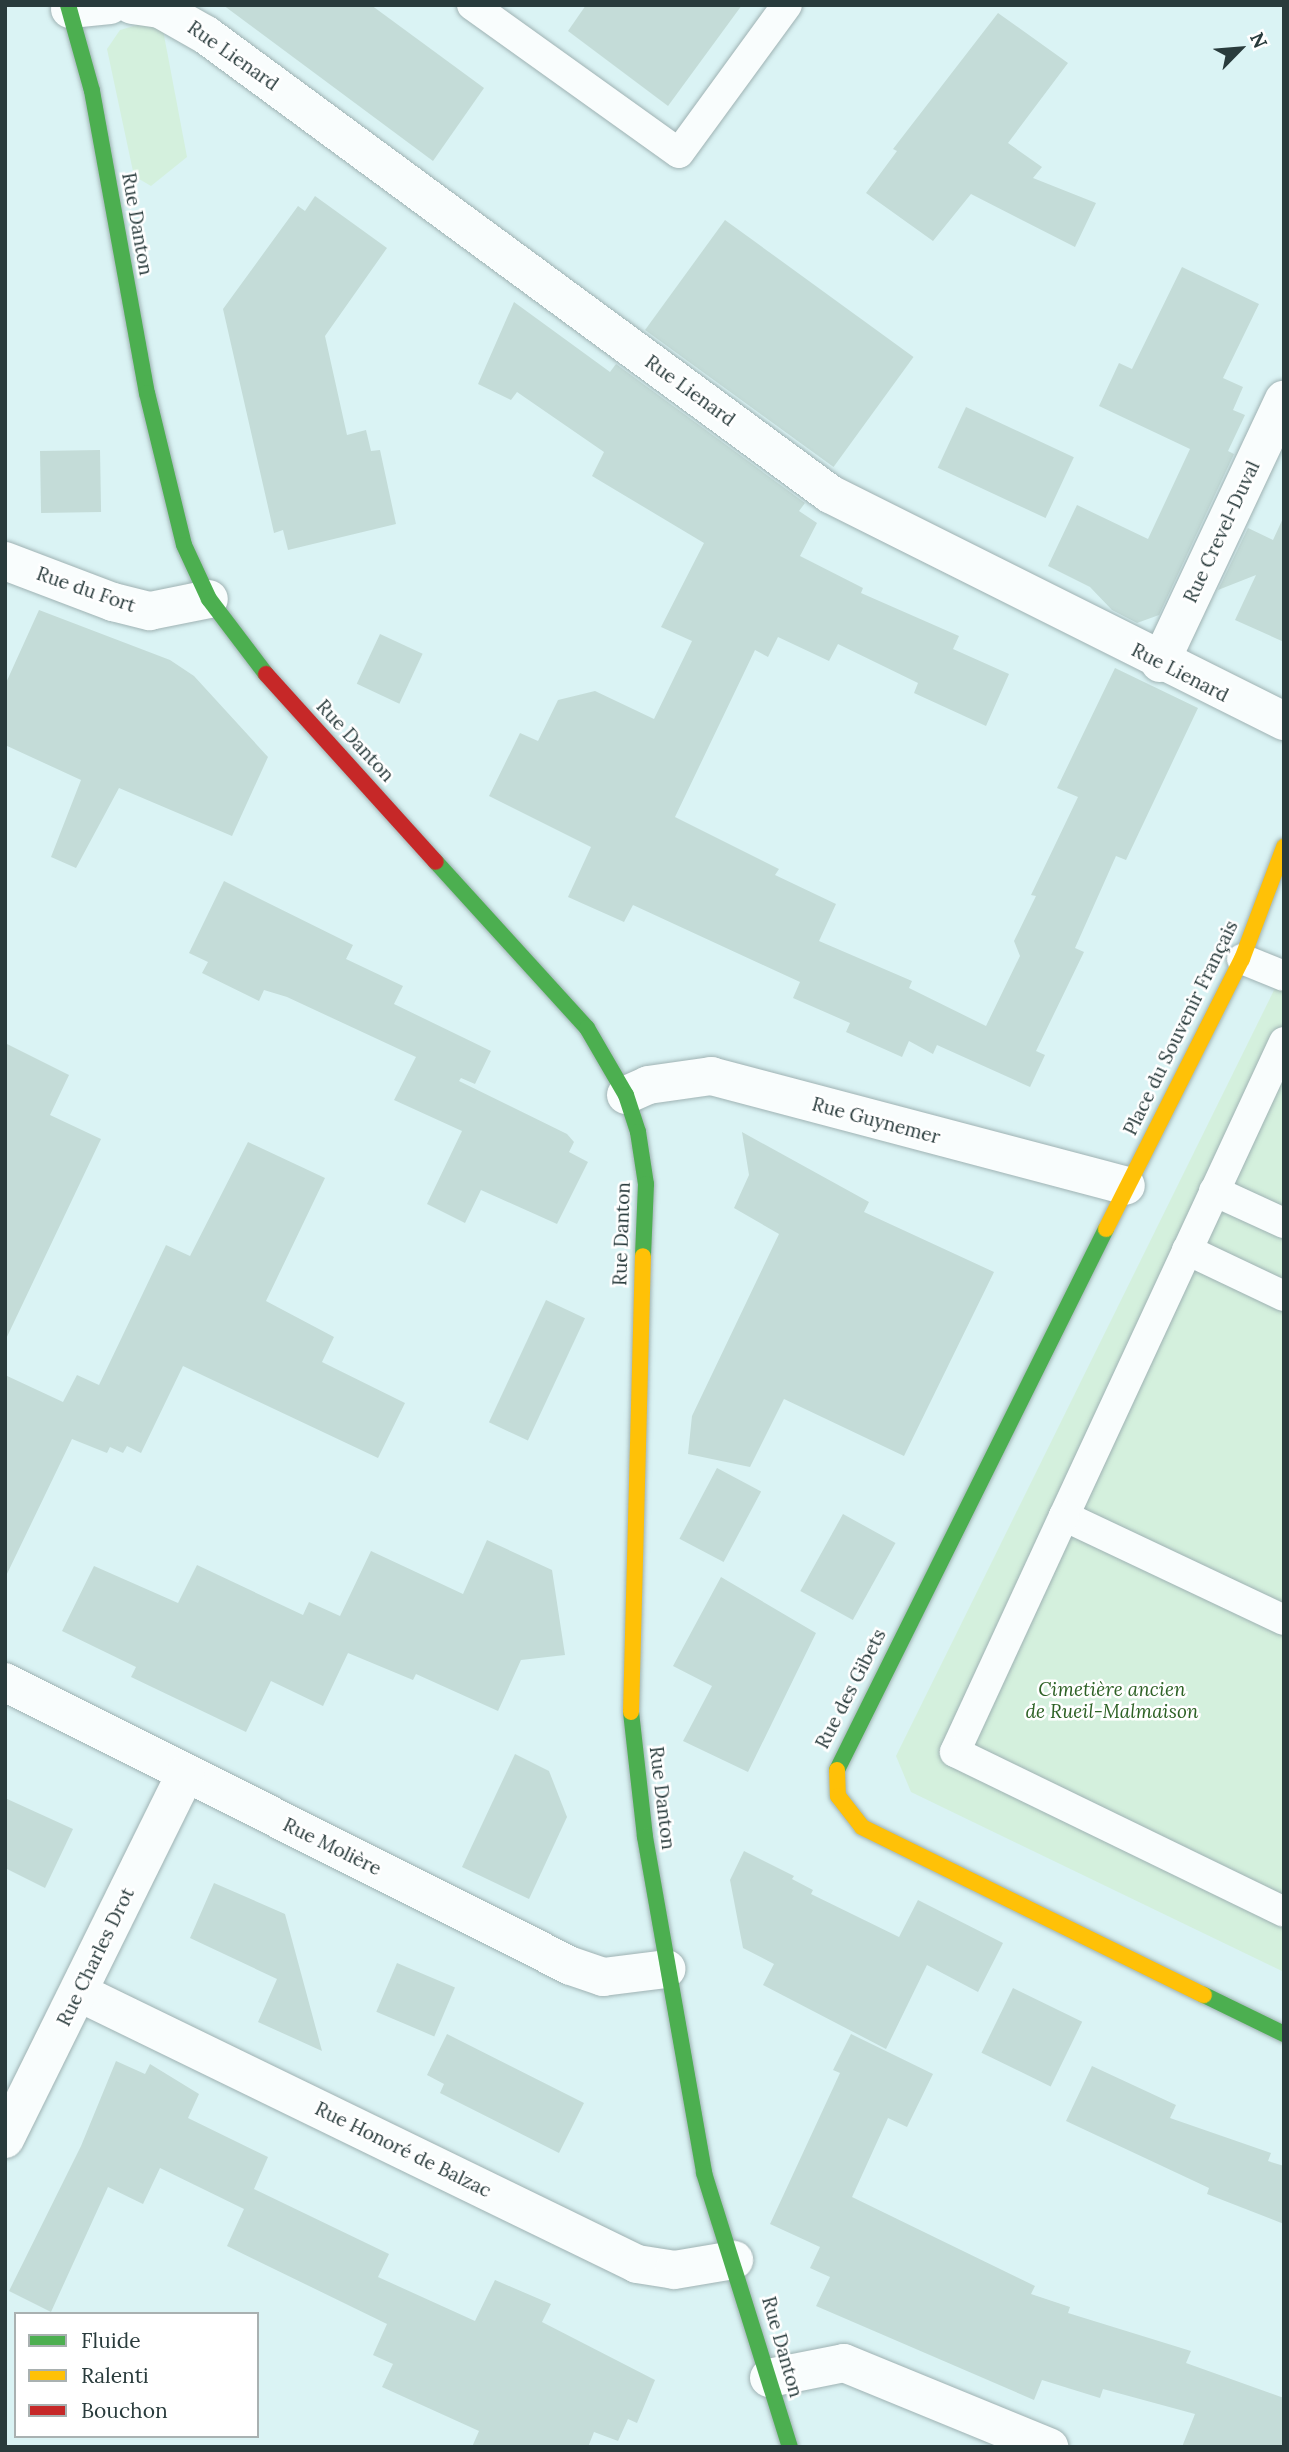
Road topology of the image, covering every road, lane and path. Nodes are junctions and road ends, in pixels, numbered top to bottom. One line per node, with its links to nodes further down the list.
1 (110, 5): 4 (street)
2 (472, 5): 3 (lane)
3 (787, 5)
4 (69, 7): 8 (street, Rue Danton)
5 (152, 7): 9 (street, Rue Lienard)
6 (1284, 400): 9 (street, Rue Crevel-Duval)
7 (5, 561): 8 (street, Rue du Fort)
8 (209, 599): 15 (street, Rue Danton)
9 (1160, 663): 10 (street, Rue Lienard)
10 (1284, 721)
11 (1284, 847): 12 (street, Place du Souvenir Français)
12 (1242, 959): 13 (lane); 16 (street, Place du Souvenir Français)
13 (1284, 976)
14 (1284, 1042): 17 (lane)
15 (626, 1095): 16 (street, Rue Guynemer); 26 (street, Rue Danton)
16 (1126, 1186): 28 (street, Rue des Gibets)
17 (1214, 1191): 18 (lane); 19 (lane)
18 (1284, 1223)
19 (1187, 1250): 20 (lane); 21 (lane)
20 (1284, 1296)
21 (1064, 1516): 22 (lane); 25 (lane)
22 (1284, 1620)
23 (5, 1682): 24 (street, Rue Molière)
24 (185, 1774): 26 (street, Rue Molière); 27 (street, Rue Charles Drot)
25 (1284, 1912)
26 (666, 1969): 30 (street, Rue Danton)
27 (80, 1993): 29 (street, Rue Charles Drot); 30 (street, Rue Honoré de Balzac)
28 (1284, 2034)
29 (5, 2139)
30 (734, 2260): 31 (street, Rue Danton)
31 (769, 2378): 32 (street, Rue Danton); 33 (street)
32 (790, 2447)
33 (1049, 2447)

